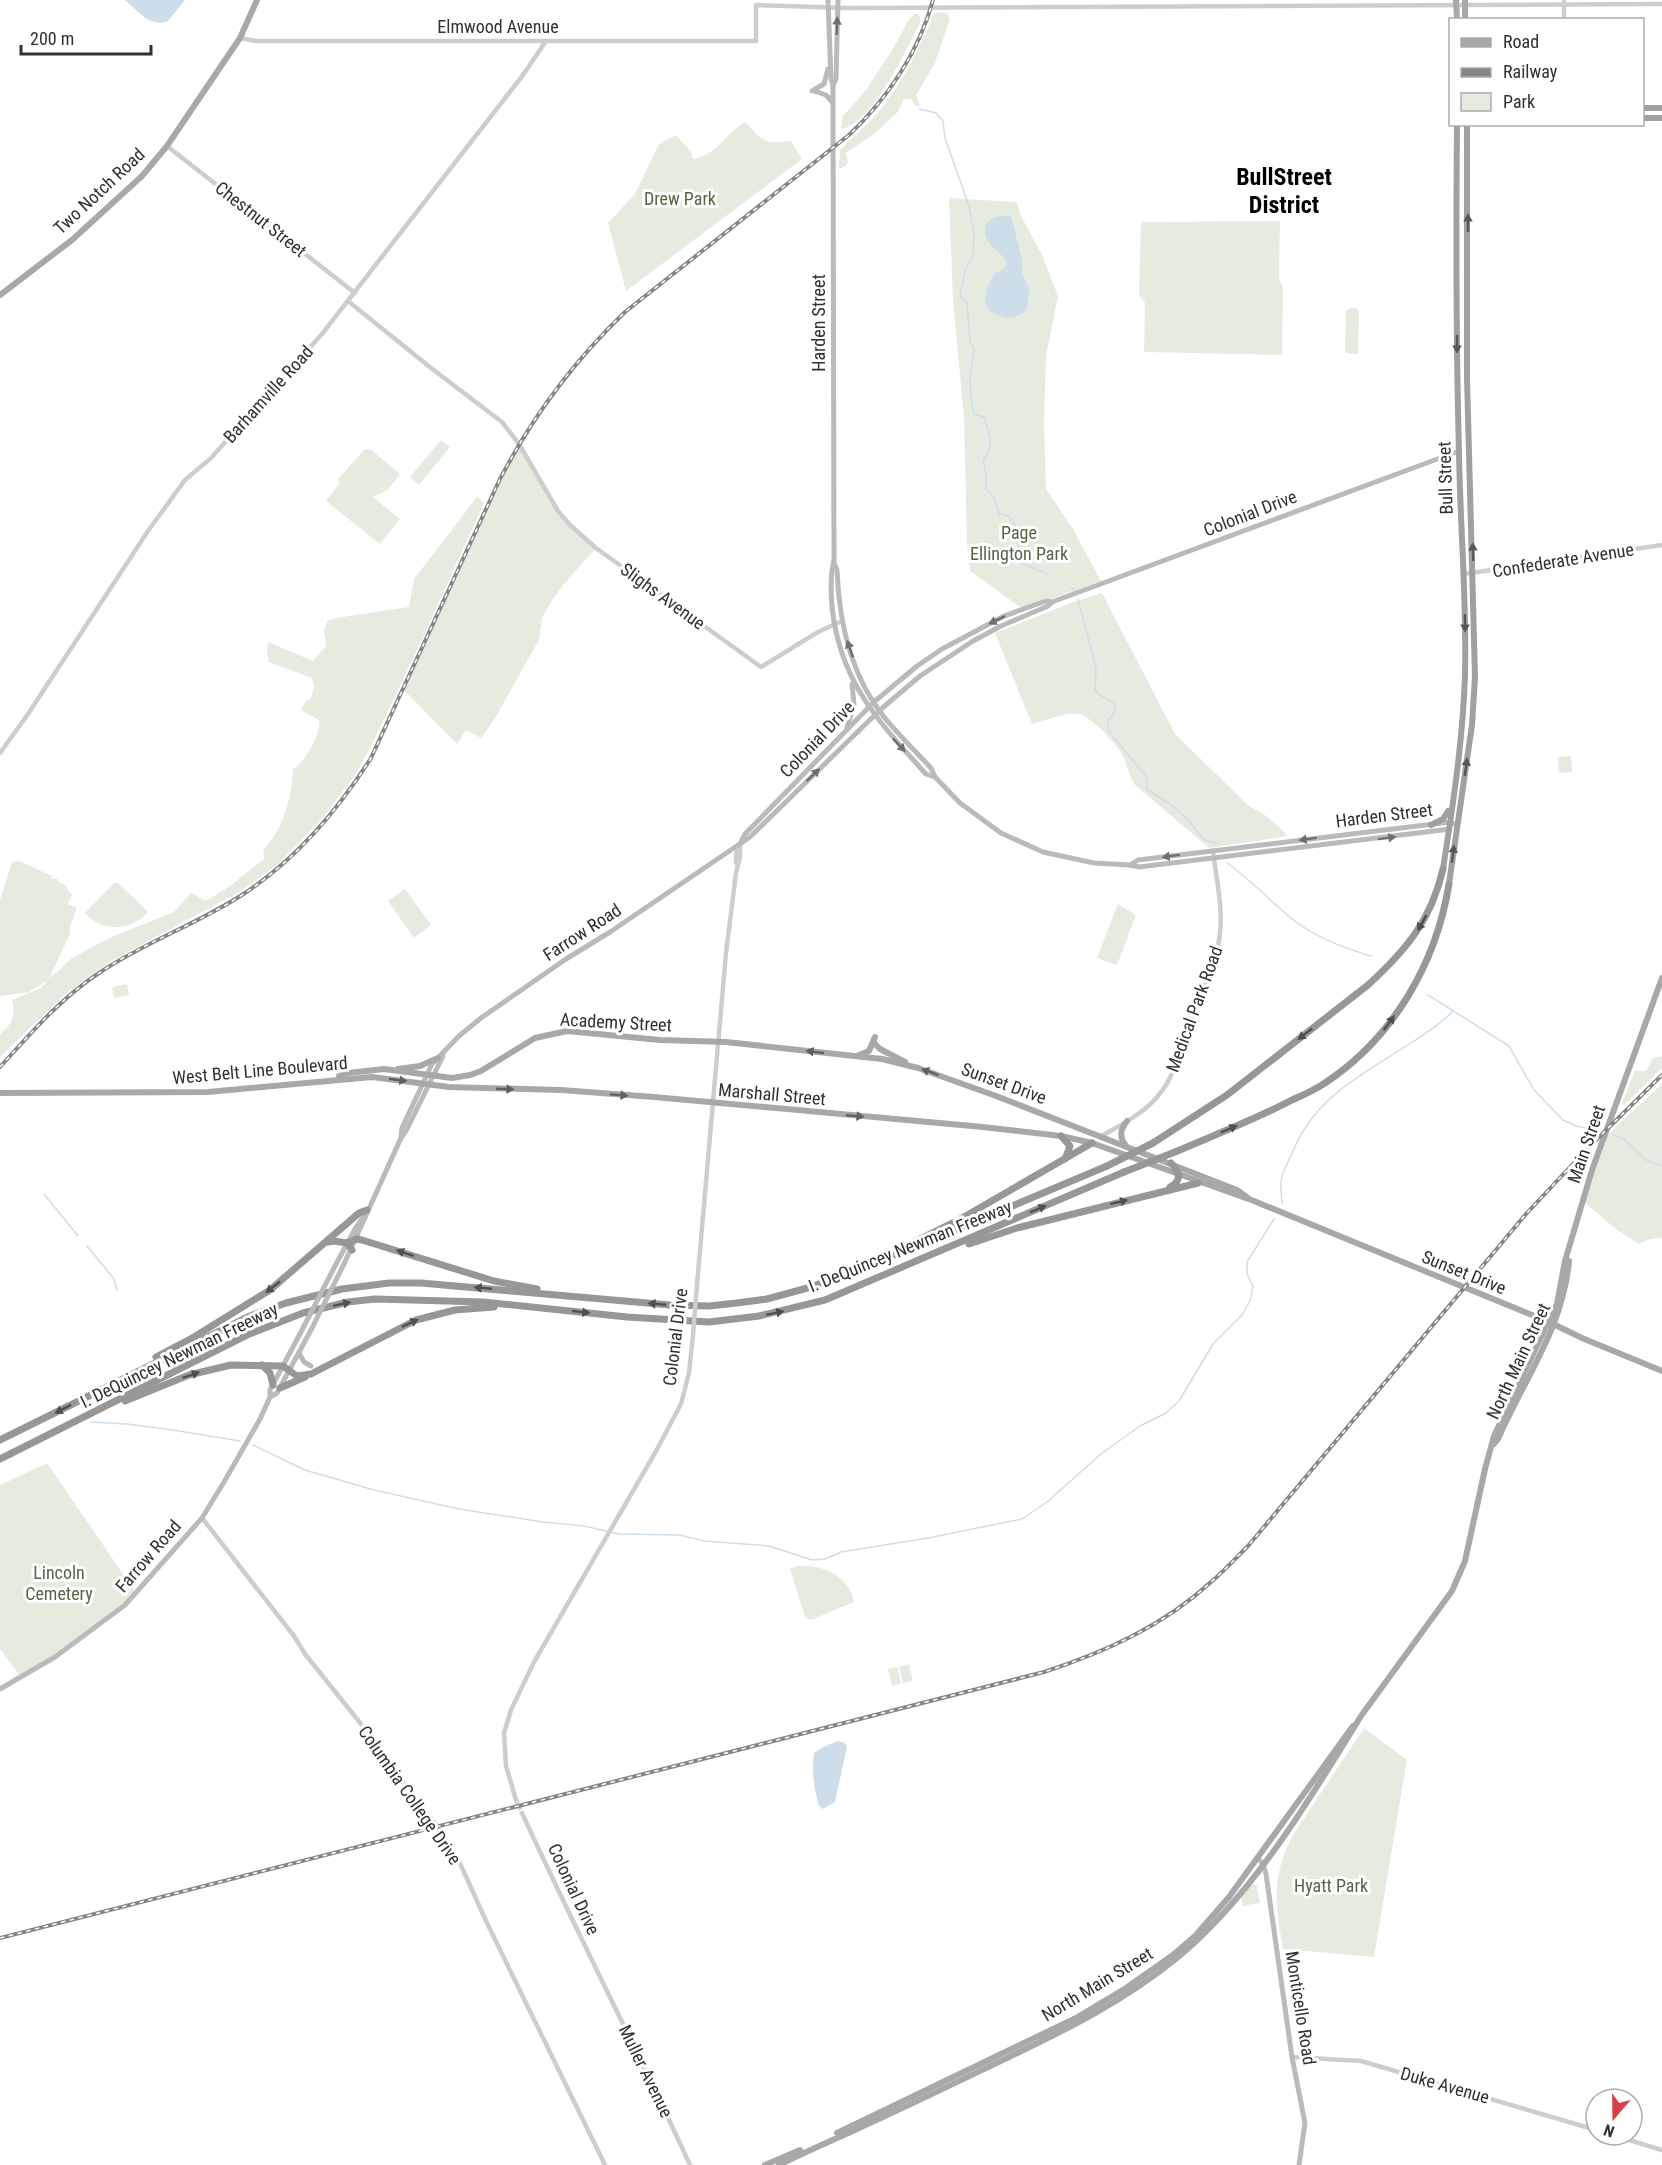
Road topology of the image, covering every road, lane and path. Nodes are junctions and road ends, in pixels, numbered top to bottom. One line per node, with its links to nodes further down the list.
1 (257, 0): 15 (main road, Two Notch Road)
2 (828, 0): 11 (main road, Harden Street)
3 (838, 0): 12 (main road, Harden Street)
4 (1358, 2): 7 (street); 8 (street)
5 (1564, 2): 9 (street); 10 (street); 14 (street)
6 (1151, 3): 7 (street); 12 (street)
7 (1253, 3)
8 (1456, 3): 9 (street); 13 (main road)
9 (1465, 3)
10 (1662, 4)
11 (828, 8): 12 (street); 16 (street, Elmwood Avenue); 17 (main road, Harden Street)
12 (838, 8): 18 (main road, Harden Street, one-way to 12)
13 (1457, 18)
14 (1564, 18)
15 (240, 38): 16 (street, Elmwood Avenue); 26 (main road, Two Notch Road)
16 (546, 41): 27 (street, Barhamville Road)
17 (830, 58): 18 (main road, Harden Street); 19 (main road)
18 (833, 86): 19 (main road, Harden Street)
19 (833, 104): 32 (main road, Harden Street)
20 (1644, 108): 21 (highway)
21 (1662, 108)
22 (1644, 118): 23 (highway)
23 (1662, 118)
24 (1457, 126): 30 (highway, Bull Street, one-way to 30)
25 (1467, 126): 33 (highway, Bull Street, one-way to 25)
26 (167, 146): 27 (street, Chestnut Street); 28 (main road, Two Notch Road)
27 (355, 293): 29 (street, Barhamville Road)
28 (0, 295)
29 (348, 301): 37 (street, Slighs Avenue); 44 (street, Barhamville Road)
30 (1459, 451): 34 (highway, Bull Street); 35 (main road, Colonial Drive)
31 (1662, 545): 33 (street, Confederate Avenue)
32 (834, 561): 36 (main road, Harden Street); 37 (main road, Harden Street)
33 (1474, 573): 34 (street, Confederate Avenue); 49 (highway, Bull Street, one-way to 33)
34 (1464, 574): 46 (highway, Bull Street, one-way to 46)
35 (1052, 602): 39 (main road, Colonial Drive, one-way to 39); 41 (main road, Colonial Drive)
36 (842, 621): 37 (street, Slighs Avenue); 39 (main road, Harden Street, one-way to 36)
37 (834, 624): 38 (main road, Harden Street)
38 (851, 676): 40 (main road, Harden Street); 43 (main road)
39 (874, 702): 40 (main road, Colonial Drive); 41 (main road, Harden Street)
40 (868, 708): 42 (main road, Harden Street); 43 (main road, Colonial Drive)
41 (880, 710): 42 (main road, Colonial Drive); 45 (main road, Harden Street)
42 (874, 716): 45 (main road, Harden Street, one-way to 45); 51 (main road, Colonial Drive, one-way to 42)
43 (845, 732): 51 (main road, Colonial Drive)
44 (0, 753)
45 (935, 777): 54 (main road, Harden Street)
46 (1452, 799): 47 (highway, Bull Street); 48 (highway)
47 (1450, 822): 48 (main road, Harden Street); 49 (main road, Harden Street); 50 (highway, Bull Street)
48 (1431, 825): 52 (main road, Harden Street, one-way to 52)
49 (1457, 825): 50 (main road, Harden Street); 56 (highway, I. DeQuincey Newman Freeway, one-way to 49)
50 (1449, 830): 53 (main road, Harden Street, one-way to 50); 55 (highway, I. DeQuincey Newman Freeway)
51 (740, 844): 58 (street, Colonial Drive); 59 (main road, Farrow Road)
52 (1213, 851): 53 (street, Medical Park Road); 54 (main road, Harden Street, one-way to 54)
53 (1214, 858): 54 (main road, Harden Street); 74 (street, Medical Park Road)
54 (1130, 865)
55 (1443, 869): 89 (highway, I. DeQuincey Newman Freeway, one-way to 89, bridge)
56 (1449, 884): 90 (highway, I. DeQuincey Newman Freeway, one-way to 56, bridge)
57 (1662, 978): 93 (main road, Main Street)
58 (719, 1042): 60 (main road, Academy Street, one-way to 58); 65 (main road, Academy Street); 72 (street, Colonial Drive)
59 (444, 1051): 61 (main road, Farrow Road); 66 (main road, Farrow Road)
60 (851, 1056): 62 (main road, Academy Street); 63 (main road)
61 (438, 1058): 64 (main road); 66 (main road, Farrow Road)
62 (873, 1058): 63 (main road, Sunset Drive)
63 (910, 1065): 73 (main road, Sunset Drive, one-way to 63)
64 (394, 1070): 66 (main road, Academy Street); 67 (main road, Academy Street)
65 (476, 1074): 66 (main road, Academy Street); 70 (main road)
66 (430, 1075): 68 (main road, Farrow Road)
67 (333, 1079): 68 (main road, West Belt Line Boulevard, one-way to 68); 71 (main road, West Belt Line Boulevard)
68 (425, 1084): 69 (main road, West Belt Line Boulevard); 85 (main road, Farrow Road)
69 (449, 1087): 70 (main road, Marshall Street)
70 (476, 1088): 72 (main road, Marshall Street, one-way to 72)
71 (0, 1093)
72 (713, 1104): 75 (main road, Marshall Street, one-way to 75); 107 (street, Colonial Drive, bridge)
73 (1064, 1121): 75 (main road); 76 (main road, Sunset Drive)
74 (1127, 1121): 76 (street, Medical Park Road); 78 (main road)
75 (1061, 1136): 77 (main road, Marshall Street); 79 (highway)
76 (1102, 1136): 77 (main road); 78 (main road, Sunset Drive)
77 (1092, 1143): 79 (highway); 81 (main road, Sunset Drive)
78 (1127, 1146): 80 (main road, Sunset Drive)
79 (1064, 1160): 89 (highway)
80 (1171, 1163): 81 (highway); 84 (main road, Sunset Drive)
81 (1179, 1176): 82 (main road, Sunset Drive); 83 (highway)
82 (1198, 1183): 83 (highway); 84 (main road, Sunset Drive)
83 (1140, 1197): 90 (highway, one-way to 83)
84 (1254, 1202): 93 (main road, Sunset Drive)
85 (366, 1213): 86 (main road, Farrow Road); 87 (highway); 88 (main road, Farrow Road)
86 (357, 1239): 88 (highway); 91 (highway, one-way to 86)
87 (326, 1243): 88 (highway); 100 (highway, one-way to 100)
88 (349, 1247): 94 (main road, Farrow Road, bridge); 96 (main road, Farrow Road, bridge)
89 (896, 1254): 91 (highway, I. DeQuincey Newman Freeway, one-way to 91)
90 (908, 1265): 92 (highway, I. DeQuincey Newman Freeway, one-way to 90)
91 (604, 1299): 100 (highway, I. DeQuincey Newman Freeway, one-way to 100)
92 (523, 1306): 97 (highway, one-way to 92); 101 (highway, I. DeQuincey Newman Freeway, one-way to 92)
93 (1551, 1323): 98 (main road, Sunset Drive); 106 (main road, North Main Street)
94 (299, 1352): 96 (main road, Farrow Road); 97 (main road)
95 (262, 1365): 96 (highway); 99 (highway); 101 (highway, one-way to 95)
96 (286, 1368): 97 (highway); 99 (main road, Farrow Road)
97 (311, 1370): 99 (highway)
98 (1662, 1371)
99 (276, 1387): 104 (main road, Farrow Road)
100 (101, 1389): 102 (highway, I. DeQuincey Newman Freeway, one-way to 102)
101 (97, 1410): 103 (highway, I. DeQuincey Newman Freeway)
102 (0, 1440)
103 (0, 1459)
104 (202, 1518): 105 (main road, Farrow Road); 116 (street, Columbia College Drive)
105 (0, 1689)
106 (1357, 1722): 109 (main road, North Main Street); 110 (main road, North Main Street)
107 (516, 1800)
108 (522, 1813): 111 (street, Colonial Drive)
109 (1258, 1858): 110 (main road); 118 (main road, North Main Street)
110 (1263, 1864): 112 (main road, Monticello Road); 119 (main road, North Main Street)
111 (600, 1978): 117 (street, Muller Avenue)
112 (1292, 2057): 113 (street, Duke Avenue); 120 (main road, Monticello Road)
113 (1584, 2126)
114 (1644, 2144): 115 (street)
115 (1662, 2150)
116 (605, 2165)
117 (690, 2165)
118 (765, 2165)
119 (779, 2165)
120 (1299, 2165)

